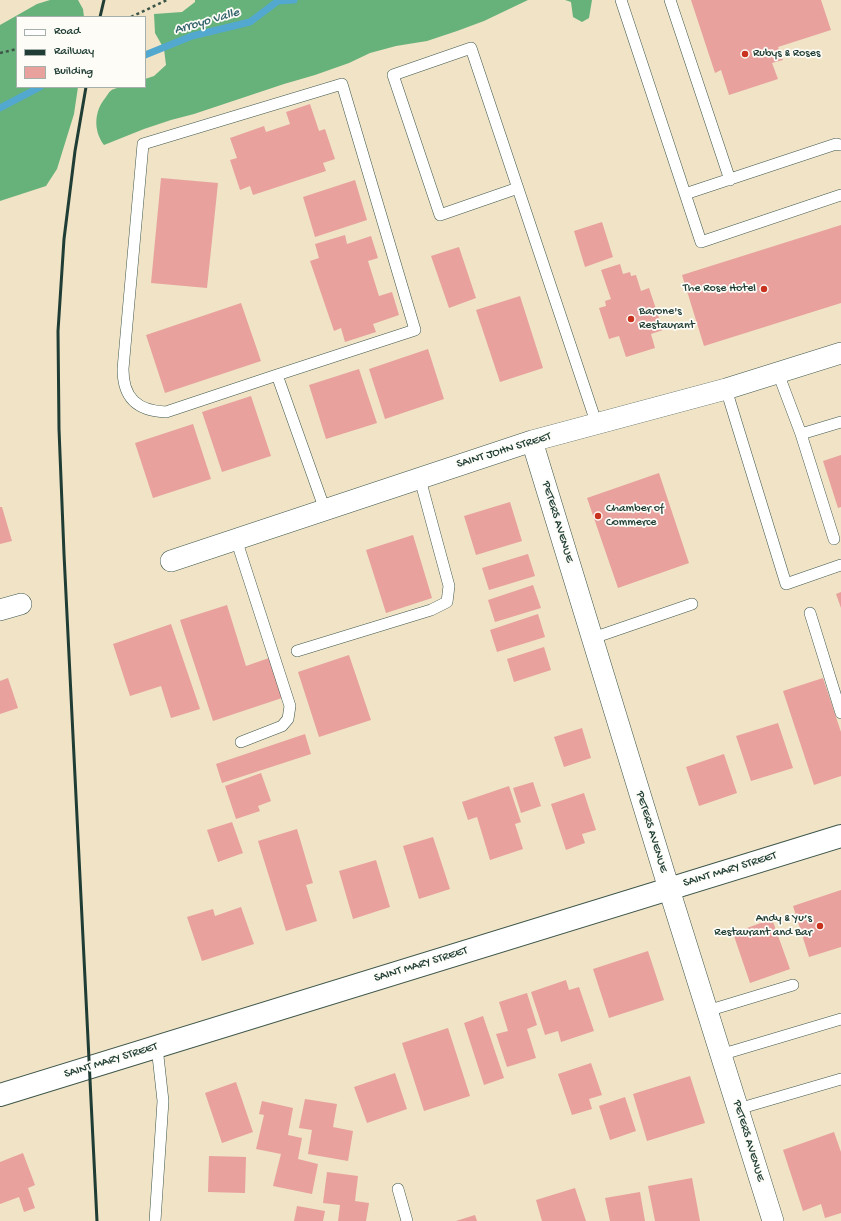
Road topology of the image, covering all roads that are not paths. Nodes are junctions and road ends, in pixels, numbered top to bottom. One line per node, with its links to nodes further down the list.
1 (621, 0): 6 (lane)
2 (670, 0): 4 (lane)
3 (841, 145): 4 (lane)
4 (730, 180): 6 (lane)
5 (518, 188): 5 (lane); 13 (lane)
6 (685, 194): 7 (lane)
7 (841, 195)
8 (841, 353): 9 (street, SAINT JOHN STREET)
9 (778, 373): 11 (street, SAINT JOHN STREET); 14 (lane)
10 (277, 375): 10 (lane); 17 (lane)
11 (726, 389): 13 (street, SAINT JOHN STREET); 21 (lane)
12 (841, 422): 14 (lane)
13 (597, 425): 15 (street, SAINT JOHN STREET)
14 (801, 434): 18 (lane)
15 (532, 441): 16 (street, SAINT JOHN STREET); 26 (street, PETERS AVENUE)
16 (420, 478): 17 (street, SAINT JOHN STREET); 27 (lane)
17 (325, 510): 19 (street, SAINT JOHN STREET)
18 (834, 539)
19 (236, 540): 20 (street, SAINT JOHN STREET); 29 (lane)
20 (171, 561)
21 (841, 565)
22 (21, 604): 24 (street)
23 (692, 604): 26 (lane)
24 (0, 610)
25 (810, 614): 28 (lane)
26 (593, 638): 31 (street, PETERS AVENUE)
27 (297, 651)
28 (841, 713)
29 (241, 742)
30 (841, 836): 31 (street, SAINT MARY STREET)
31 (669, 889): 33 (street, PETERS AVENUE); 35 (street, SAINT MARY STREET)
32 (793, 985): 33 (lane)
33 (707, 1011): 36 (street, PETERS AVENUE)
34 (841, 1019): 36 (lane)
35 (157, 1047): 38 (street, SAINT MARY STREET); 41 (lane)
36 (720, 1055): 39 (street, PETERS AVENUE)
37 (841, 1079): 39 (lane)
38 (0, 1095)
39 (738, 1109): 43 (street, PETERS AVENUE)
40 (398, 1189): 42 (lane)
41 (155, 1221)
42 (407, 1221)
43 (773, 1221)

